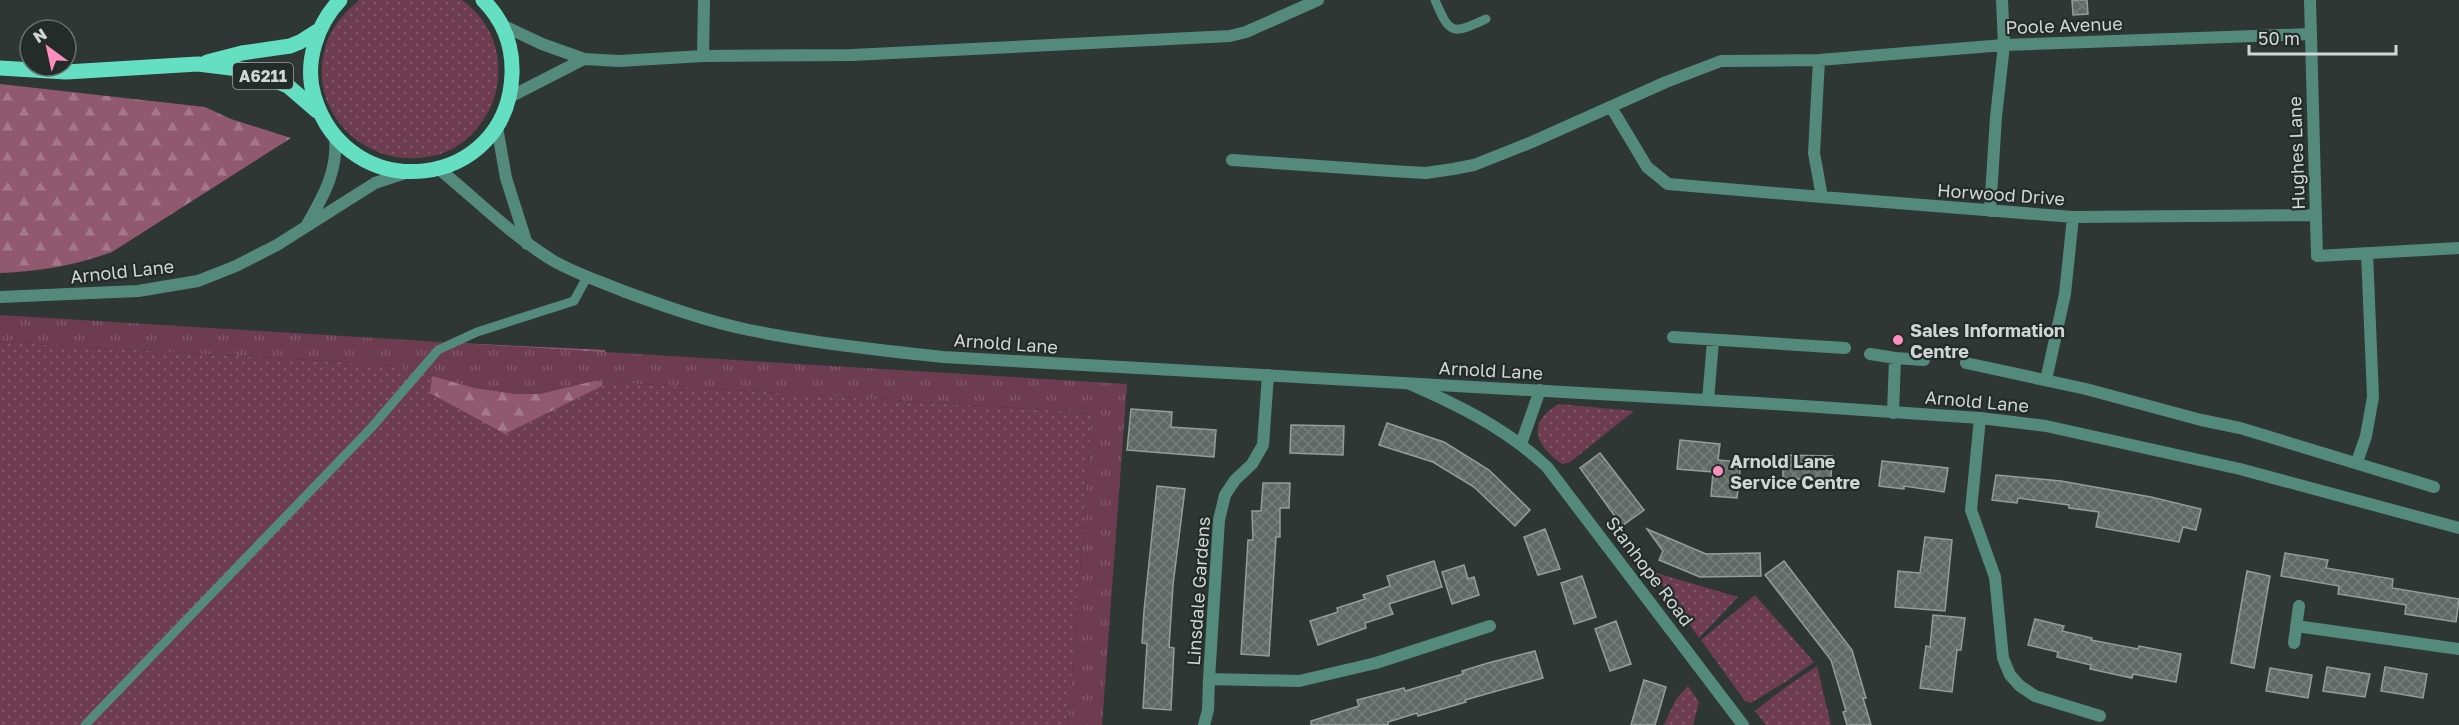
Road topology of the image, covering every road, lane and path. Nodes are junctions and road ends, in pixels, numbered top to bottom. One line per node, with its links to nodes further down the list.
1 (340, 0): 10 (main road)
2 (704, 0): 13 (street)
3 (1318, 0): 13 (street)
4 (1435, 0): 8 (lane)
5 (2002, 0): 12 (street)
6 (2310, 0): 11 (street, Hughes Lane)
7 (488, 3): 9 (main road)
8 (1486, 19)
9 (502, 25): 14 (street); 18 (main road)
10 (319, 30): 16 (main road, A6211); 20 (main road)
11 (2311, 34): 12 (street, Poole Avenue); 28 (street, Hughes Lane)
12 (2004, 45): 15 (street, Poole Avenue); 27 (street)
13 (703, 56): 14 (street)
14 (584, 59): 18 (street)
15 (1819, 60): 19 (street, Poole Avenue); 26 (street)
16 (198, 64): 17 (main road, A6211); 20 (main road, A6211)
17 (0, 69)
18 (510, 98): 21 (main road)
19 (1611, 106): 23 (street, Poole Avenue); 26 (street, Horwood Drive)
20 (319, 112): 22 (main road)
21 (497, 127): 24 (main road); 31 (street)
22 (335, 138): 25 (main road); 30 (street)
23 (1232, 160)
24 (439, 169): 25 (main road); 31 (street, Arnold Lane)
25 (405, 173): 30 (street, Arnold Lane)
26 (1822, 197): 27 (street, Horwood Drive)
27 (1990, 211): 29 (street, Horwood Drive)
28 (2316, 215): 29 (street, Horwood Drive); 33 (street, Hughes Lane)
29 (2073, 217): 44 (street)
30 (307, 226): 35 (street, Arnold Lane)
31 (528, 244): 34 (street, Arnold Lane)
32 (2459, 248): 33 (street)
33 (2367, 253): 51 (street)
34 (587, 277): 43 (street, Arnold Lane); 62 (lane)
35 (0, 297)
36 (1673, 337): 37 (street)
37 (1713, 341): 38 (street); 47 (street)
38 (1845, 348)
39 (1870, 354): 40 (street)
40 (1895, 358): 41 (street); 48 (street)
41 (1924, 360)
42 (1966, 363): 44 (street)
43 (1268, 375): 45 (street, Arnold Lane); 59 (street, Linsdale Gardens)
44 (2046, 380): 51 (street)
45 (1409, 383): 46 (street, Arnold Lane); 50 (street, Stanhope Road)
46 (1540, 390): 47 (street, Arnold Lane); 50 (street)
47 (1708, 400): 48 (street, Arnold Lane)
48 (1893, 412): 49 (street, Arnold Lane)
49 (1980, 418): 53 (street, Arnold Lane); 60 (street)
50 (1521, 444): 61 (street, Stanhope Road)
51 (2357, 462): 52 (street)
52 (2434, 487)
53 (2459, 528)
54 (2299, 606): 56 (street)
55 (1490, 626): 59 (street, Linsdale Gardens)
56 (2296, 626): 57 (street); 58 (street)
57 (2294, 643)
58 (2459, 649)
59 (1209, 679): 63 (street, Linsdale Gardens)
60 (2100, 716)
61 (1741, 724)
62 (86, 725)
63 (1204, 725)

